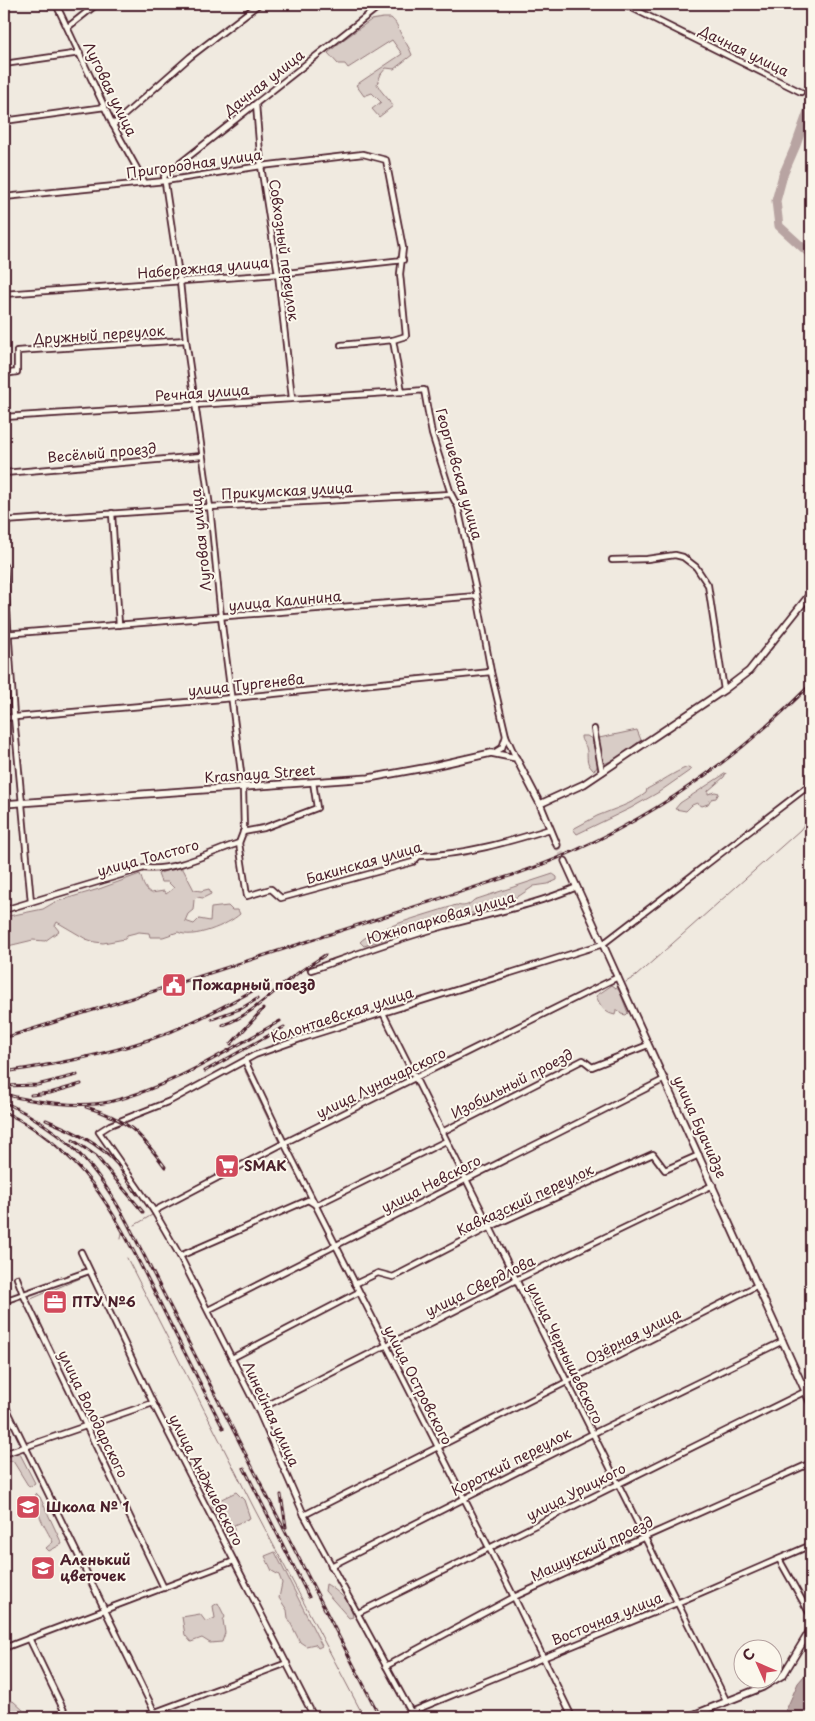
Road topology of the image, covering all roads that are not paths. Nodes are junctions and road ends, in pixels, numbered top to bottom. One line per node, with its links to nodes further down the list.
1 (56, 4): 7 (street, Луговая улица)
2 (97, 4): 7 (street)
3 (259, 4): 14 (street)
4 (382, 4): 6 (street, Дачная улица)
5 (624, 4): 10 (street, Дачная улица)
6 (374, 6): 11 (street, Дачная улица)
7 (68, 27): 8 (street, Луговая улица)
8 (80, 53): 9 (street); 12 (street, Луговая улица)
9 (4, 64)
10 (801, 92)
11 (256, 104): 15 (street, Совхозный переулок); 16 (street, Дачная улица)
12 (105, 107): 13 (street); 14 (street, Луговая улица)
13 (4, 121)
14 (113, 125): 17 (street, Луговая улица)
15 (261, 166): 16 (street, Пригородная улица); 19 (street, Пригородная улица); 20 (street, Совхозный переулок)
16 (164, 181): 17 (street, Пригородная улица); 21 (street, Луговая улица)
17 (145, 183): 18 (street, Пригородная улица)
18 (4, 197)
19 (403, 260): 20 (street, Набережная улица); 24 (street)
20 (278, 274): 21 (street, Набережная улица); 28 (street, Совхозный переулок)
21 (180, 282): 22 (street, Набережная улица); 23 (street, Луговая улица)
22 (4, 294)
23 (186, 340): 26 (street, Дружный переулок); 29 (street, Луговая улица)
24 (393, 340): 25 (street); 27 (street)
25 (341, 345)
26 (4, 374)
27 (402, 392): 28 (street, Речная улица); 33 (street, Георгиевская улица)
28 (292, 398): 29 (street, Речная улица)
29 (195, 405): 30 (street, Речная улица); 31 (street, Луговая улица)
30 (4, 417)
31 (202, 456): 32 (street, Весёлый проезд); 34 (street, Луговая улица)
32 (4, 473)
33 (451, 494): 34 (street, Прикумская улица); 40 (street, Георгиевская улица)
34 (210, 507): 35 (street, Прикумская улица); 41 (street, Луговая улица)
35 (112, 514): 36 (street, Прикумская улица); 42 (street)
36 (4, 521)
37 (612, 560): 45 (street)
38 (4, 566): 43 (street)
39 (811, 593): 45 (street)
40 (477, 596): 41 (street, улица Калинина); 44 (street, Георгиевская улица)
41 (221, 618): 42 (street, улица Калинина); 46 (street, Луговая улица)
42 (119, 625): 43 (street, улица Калинина)
43 (6, 634): 47 (street)
44 (491, 672): 46 (street, улица Тургенева); 50 (street, Георгиевская улица)
45 (724, 690): 53 (street)
46 (233, 698): 47 (street, улица Тургенева); 56 (street, Луговая улица)
47 (14, 717): 48 (street, улица Тургенева); 57 (street)
48 (4, 718)
49 (594, 729): 53 (street)
50 (506, 736): 51 (street); 52 (street, Георгиевская улица)
51 (494, 753): 52 (street, Krasnaya Street); 54 (street, Krasnaya Street)
52 (516, 758): 59 (street, Георгиевская улица)
53 (602, 772): 59 (street)
54 (313, 782): 56 (street, Krasnaya Street); 61 (street)
55 (811, 784): 68 (street)
56 (243, 788): 57 (street, Krasnaya Street); 61 (street, Луговая улица)
57 (23, 803): 58 (street, Krasnaya Street); 66 (street)
58 (4, 804)
59 (540, 804): 60 (street, Георгиевская улица)
60 (550, 829): 62 (street, Бакинская улица); 63 (street, Георгиевская улица)
61 (244, 832): 62 (street, Луговая улица)
62 (239, 842): 66 (street, улица Толстого)
63 (557, 845)
64 (565, 861): 65 (street, улица Буачидзе)
65 (577, 887): 68 (street, улица Буачидзе); 69 (street, Южнопарковая улица)
66 (31, 902): 67 (street, улица Толстого)
67 (4, 910)
68 (603, 944): 70 (street, улица Буачидзе); 71 (street, Колонтаевская улица)
69 (311, 970)
70 (618, 977): 72 (street, улица Буачидзе); 74 (street, улица Луначарского)
71 (383, 1013): 73 (street, Колонтаевская улица); 74 (street, улица Чернышевского)
72 (648, 1045): 75 (street, улица Буачидзе); 77 (street, Изобильный проезд)
73 (245, 1061): 76 (street, Колонтаевская улица); 79 (street, улица Островского)
74 (415, 1078): 77 (street, улица Чернышевского); 79 (street, улица Луначарского)
75 (664, 1079): 80 (street, улица Буачидзе); 81 (street, улица Невского)
76 (99, 1132): 84 (street, Линейная улица)
77 (442, 1132): 78 (street, улица Чернышевского)
78 (446, 1142): 81 (street, улица Чернышевского); 83 (street)
79 (284, 1143): 83 (street, улица Островского); 84 (street, улица Луначарского)
80 (699, 1155): 82 (street, улица Буачидзе); 85 (street, Кавказский переулок)
81 (465, 1179): 85 (street, улица Чернышевского); 86 (street, улица Невского)
82 (712, 1185): 91 (street, улица Свердлова); 93 (street, улица Буачидзе)
83 (316, 1205): 86 (street, улица Островского); 88 (street)
84 (154, 1211): 88 (street, Линейная улица)
85 (490, 1228): 91 (street, улица Чернышевского); 92 (street, Кавказский переулок)
86 (335, 1245): 92 (street, улица Островского); 97 (street, улица Невского)
87 (81, 1252): 89 (street, улица Анджиевского)
88 (180, 1256): 97 (street, Линейная улица)
89 (88, 1271): 95 (street); 103 (street, улица Анджиевского)
90 (17, 1278): 95 (street, улица Володарского)
91 (516, 1280): 99 (street, улица Свердлова); 101 (street, улица Чернышевского)
92 (354, 1284): 94 (street, улица Островского)
93 (758, 1285): 98 (street, улица Буачидзе); 101 (street, Озёрная улица)
94 (359, 1292): 99 (street, улица Островского); 100 (street)
95 (23, 1294): 96 (street); 107 (street, улица Володарского)
96 (4, 1301)
97 (208, 1310): 100 (street, Линейная улица)
98 (783, 1341): 102 (street, улица Буачидзе); 108 (street, Короткий переулок)
99 (386, 1346): 106 (street, улица Свердлова); 110 (street, улица Островского)
100 (232, 1358): 106 (street, Линейная улица)
101 (566, 1382): 108 (street, улица Чернышевского); 110 (street, Озёрная улица)
102 (806, 1392): 105 (street, улица Буачидзе); 113 (street, улица Урицкого)
103 (153, 1403): 107 (street); 120 (street, улица Анджиевского)
104 (4, 1404): 109 (street)
105 (811, 1404)
106 (258, 1410): 115 (street, Линейная улица)
107 (87, 1426): 109 (street); 122 (street, улица Володарского)
108 (592, 1434): 113 (street, улица Чернышевского); 114 (street, Короткий переулок)
109 (24, 1447): 111 (street); 125 (street)
110 (437, 1448): 114 (street, улица Островского); 115 (street, Озёрная улица)
111 (4, 1454)
112 (811, 1463): 116 (street, Машукский проезд)
113 (617, 1484): 116 (street, улица Чернышевского); 118 (street, улица Урицкого)
114 (463, 1500): 118 (street, улица Островского); 121 (street, Короткий переулок)
115 (304, 1515): 121 (street, Линейная улица)
116 (645, 1537): 123 (street, Машукский проезд); 124 (street, улица Чернышевского)
117 (811, 1545): 119 (street, Восточная улица)
118 (488, 1548): 123 (street, улица Островского); 126 (street, улица Урицкого)
119 (779, 1559): 124 (street, Восточная улица); 127 (street)
120 (234, 1561): 122 (street); 132 (street, улица Анджиевского)
121 (331, 1566): 126 (street, Линейная улица)
122 (164, 1588): 125 (street)
123 (514, 1598): 131 (street, улица Островского); 133 (street, Машукский проезд)
124 (677, 1603): 131 (street, Восточная улица); 134 (street, улица Чернышевского)
125 (103, 1610): 129 (street); 136 (street)
126 (358, 1613): 133 (street, Линейная улица)
127 (811, 1616)
128 (811, 1629): 134 (street)
129 (30, 1638): 130 (street); 137 (street)
130 (4, 1648)
131 (543, 1658): 135 (street, Восточная улица); 140 (street, улица Островского)
132 (287, 1663): 136 (street); 139 (street, улица Анджиевского)
133 (386, 1666): 135 (street, Линейная улица)
134 (727, 1702): 141 (street)
135 (411, 1712)
136 (156, 1715): 138 (street)
137 (67, 1717)
138 (142, 1717)
139 (314, 1717)
140 (572, 1717)
141 (688, 1717)

